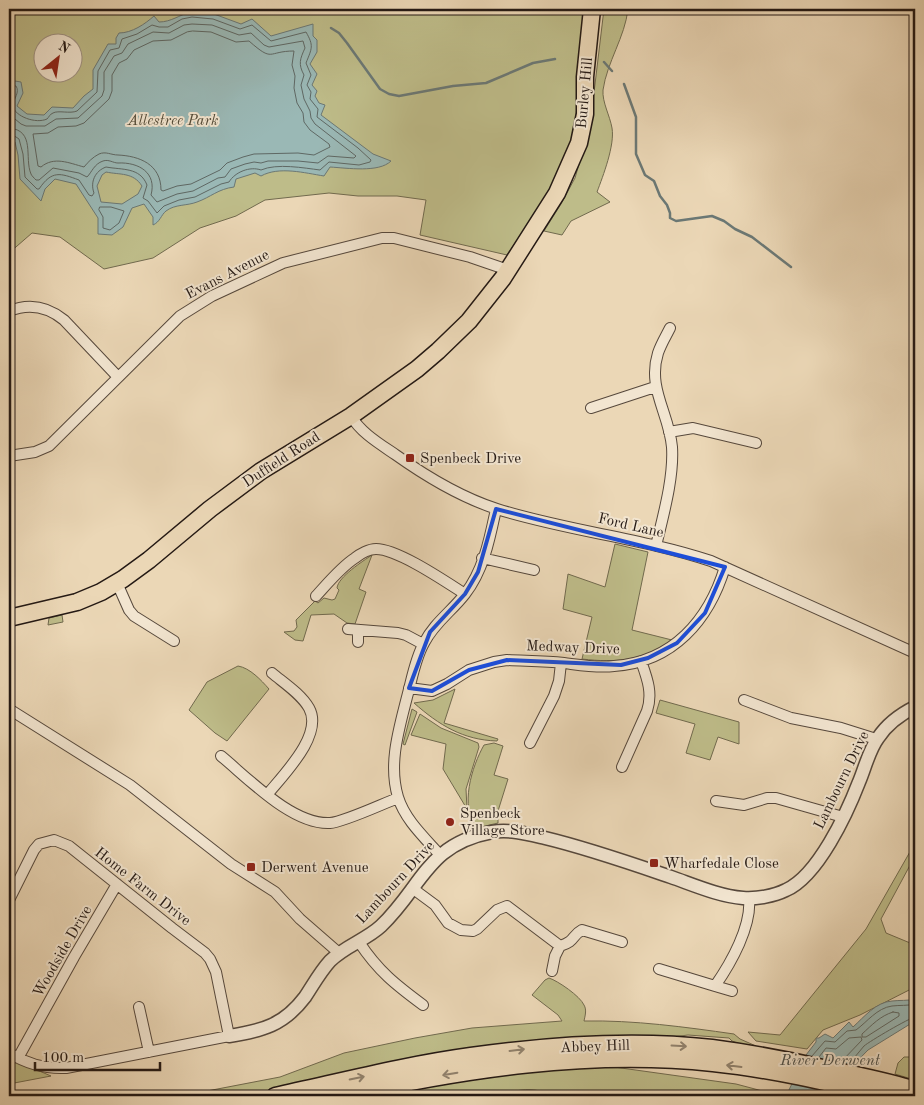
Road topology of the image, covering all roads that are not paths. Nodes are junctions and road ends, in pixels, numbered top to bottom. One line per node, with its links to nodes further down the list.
1 (592, 9): 2 (highway, Burley Hill)
2 (519, 251): 3 (highway, Duffield Road)
3 (508, 270): 6 (street, Evans Avenue); 9 (highway, Duffield Road)
4 (9, 310): 6 (street)
5 (670, 328): 7 (street)
6 (118, 377): 12 (street, Evans Avenue)
7 (655, 386): 8 (street); 10 (street)
8 (591, 408)
9 (351, 416): 13 (street, Ford Lane); 18 (highway, Duffield Road)
10 (670, 432): 11 (street); 14 (street)
11 (756, 443)
12 (9, 456)
13 (496, 509): 14 (street, Ford Lane); 15 (street)
14 (656, 546): 16 (street, Ford Lane)
15 (482, 558): 17 (street); 20 (street)
16 (725, 567): 25 (street, Ford Lane); 26 (street, Medway Drive)
17 (534, 570)
18 (117, 583): 21 (highway, Duffield Road); 22 (street)
19 (323, 593): 20 (street)
20 (465, 594): 24 (street)
21 (9, 618)
22 (174, 641)
23 (358, 642): 24 (street)
24 (423, 644): 29 (street)
25 (915, 653)
26 (641, 661): 27 (street, Medway Drive); 36 (street)
27 (561, 663): 29 (street, Medway Drive); 34 (street)
28 (272, 673): 37 (street)
29 (409, 688): 38 (street)
30 (744, 700): 33 (street)
31 (915, 707): 33 (street, Lambourn Drive)
32 (9, 709): 49 (street)
33 (876, 740): 40 (street, Lambourn Drive)
34 (530, 743)
35 (221, 756): 37 (street)
36 (622, 767)
37 (268, 794): 38 (street)
38 (398, 798): 41 (street)
39 (716, 801): 40 (street)
40 (843, 817): 44 (street, Lambourn Drive)
41 (440, 855): 43 (street, Lambourn Drive); 44 (street, Lambourn Drive)
42 (117, 884): 45 (street, Home Farm Drive); 56 (street, Home Farm Drive); 58 (street, Woodside Drive)
43 (412, 888): 46 (street, Lambourn Drive); 48 (street)
44 (749, 898): 52 (street)
45 (9, 900)
46 (359, 942): 49 (street, Lambourn Drive); 54 (street)
47 (622, 942): 48 (street)
48 (560, 946): 51 (street)
49 (339, 953): 56 (street, Lambourn Drive)
50 (659, 969): 52 (street)
51 (552, 971)
52 (715, 986): 53 (street)
53 (732, 991)
54 (424, 1005)
55 (139, 1008): 57 (street)
56 (229, 1036): 57 (street, Lambourn Drive)
57 (149, 1052): 58 (street, Lambourn Drive)
58 (13, 1056)
59 (784, 1066): 61 (highway, Abbey Hill); 62 (highway, Abbey Hill, one-way to 59); 63 (highway, Abbey Hill, one-way to 63)
60 (915, 1090): 61 (highway, Abbey Hill)
61 (883, 1091)
62 (275, 1096)
63 (342, 1096)

